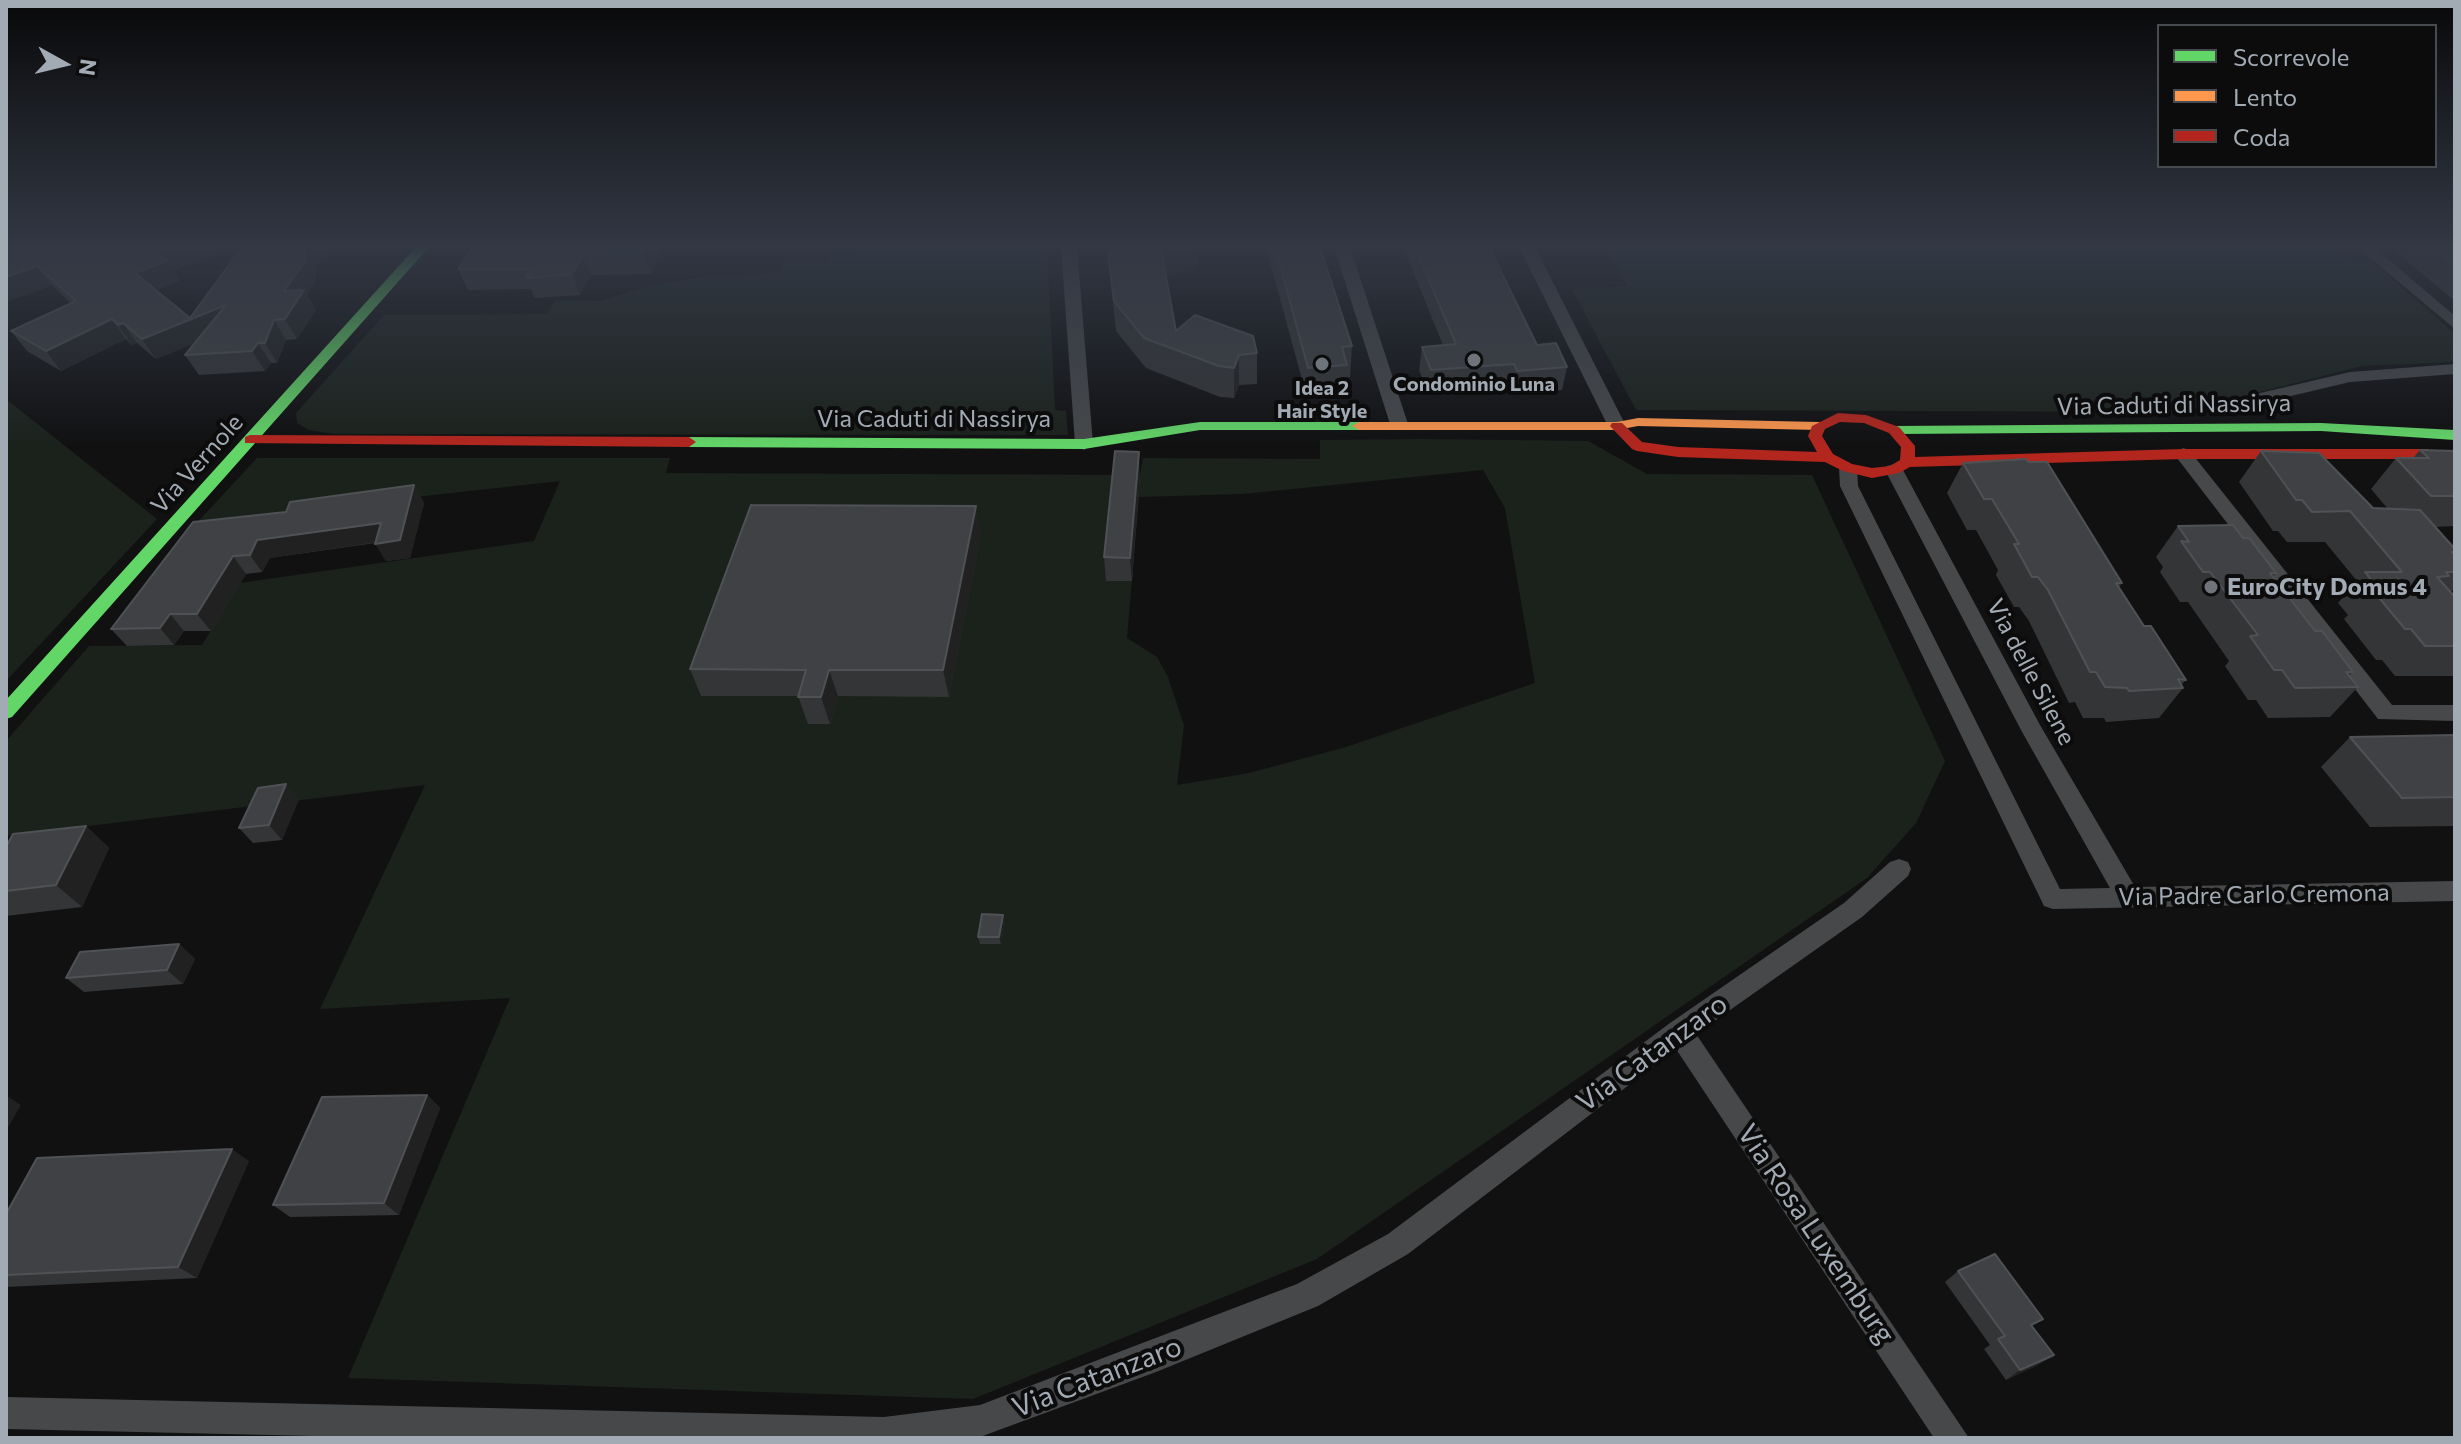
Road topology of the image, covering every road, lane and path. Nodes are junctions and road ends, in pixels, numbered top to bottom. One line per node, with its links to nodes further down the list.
1 (363, 314): 12 (street, Via Vernole)
2 (1074, 314): 13 (street)
3 (1364, 314): 7 (street)
4 (1561, 314): 8 (street)
5 (2455, 369): 6 (street)
6 (2232, 405)
7 (1399, 424): 8 (street, Via Caduti di Nassirya); 13 (street, Via Caduti di Nassirya)
8 (1617, 426): 9 (street, Via Caduti di Nassirya); 16 (street, Via Caduti di Nassirya)
9 (1819, 426): 10 (street, Via Caduti di Nassirya); 16 (street)
10 (1894, 430): 11 (street, Via Caduti di Nassirya); 17 (street)
11 (2455, 435)
12 (250, 440): 13 (street, Via Caduti di Nassirya); 19 (street, Via Vernole)
13 (1084, 444)
14 (2183, 454): 15 (street, Via Caduti di Nassirya); 17 (street, Via Caduti di Nassirya); 20 (street)
15 (2442, 455)
16 (1828, 457): 18 (street, Via Caduti di Nassirya)
17 (1900, 466): 18 (street, Via Caduti di Nassirya); 23 (street, Via delle Silene)
18 (1848, 468): 23 (street, Via Padre Carlo Cremona)
19 (6, 712)
20 (2455, 713)
21 (1899, 869): 24 (street, Via Catanzaro)
22 (2455, 891): 23 (street, Via Padre Carlo Cremona)
23 (2127, 896)
24 (1679, 1031): 26 (street, Via Catanzaro); 27 (street, Via Rosa Luxemburg)
25 (6, 1413): 26 (street, Via Catanzaro)
26 (882, 1436)
27 (1953, 1438)

